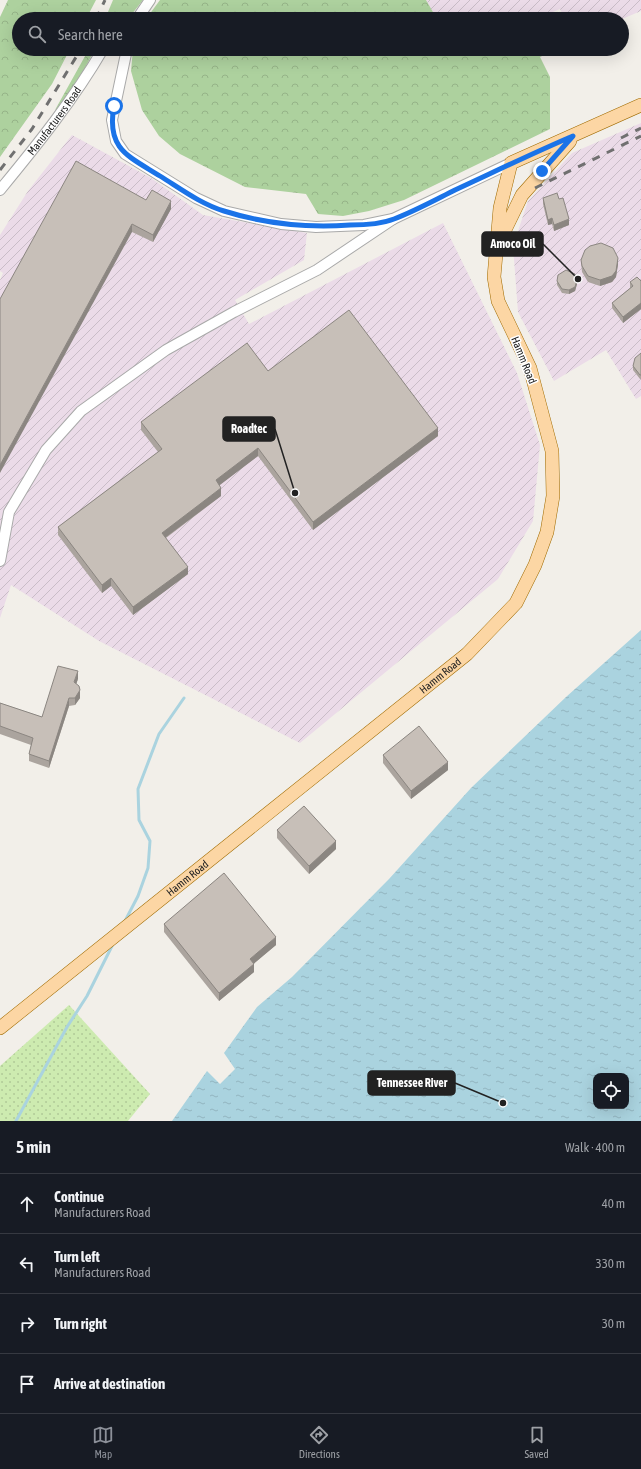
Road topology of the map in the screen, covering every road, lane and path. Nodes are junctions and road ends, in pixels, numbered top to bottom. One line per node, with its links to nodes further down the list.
1 (150, 0): 2 (street)
2 (142, 12)
3 (99, 56): 8 (street, Manufacturers Road)
4 (125, 56): 9 (street)
5 (641, 105): 6 (main road)
6 (573, 136): 7 (main road); 10 (main road)
7 (511, 163): 9 (street); 10 (main road, Hamm Road)
8 (0, 190)
9 (393, 219): 11 (street)
10 (495, 252): 12 (main road, Hamm Road)
11 (0, 561)
12 (0, 1028)

